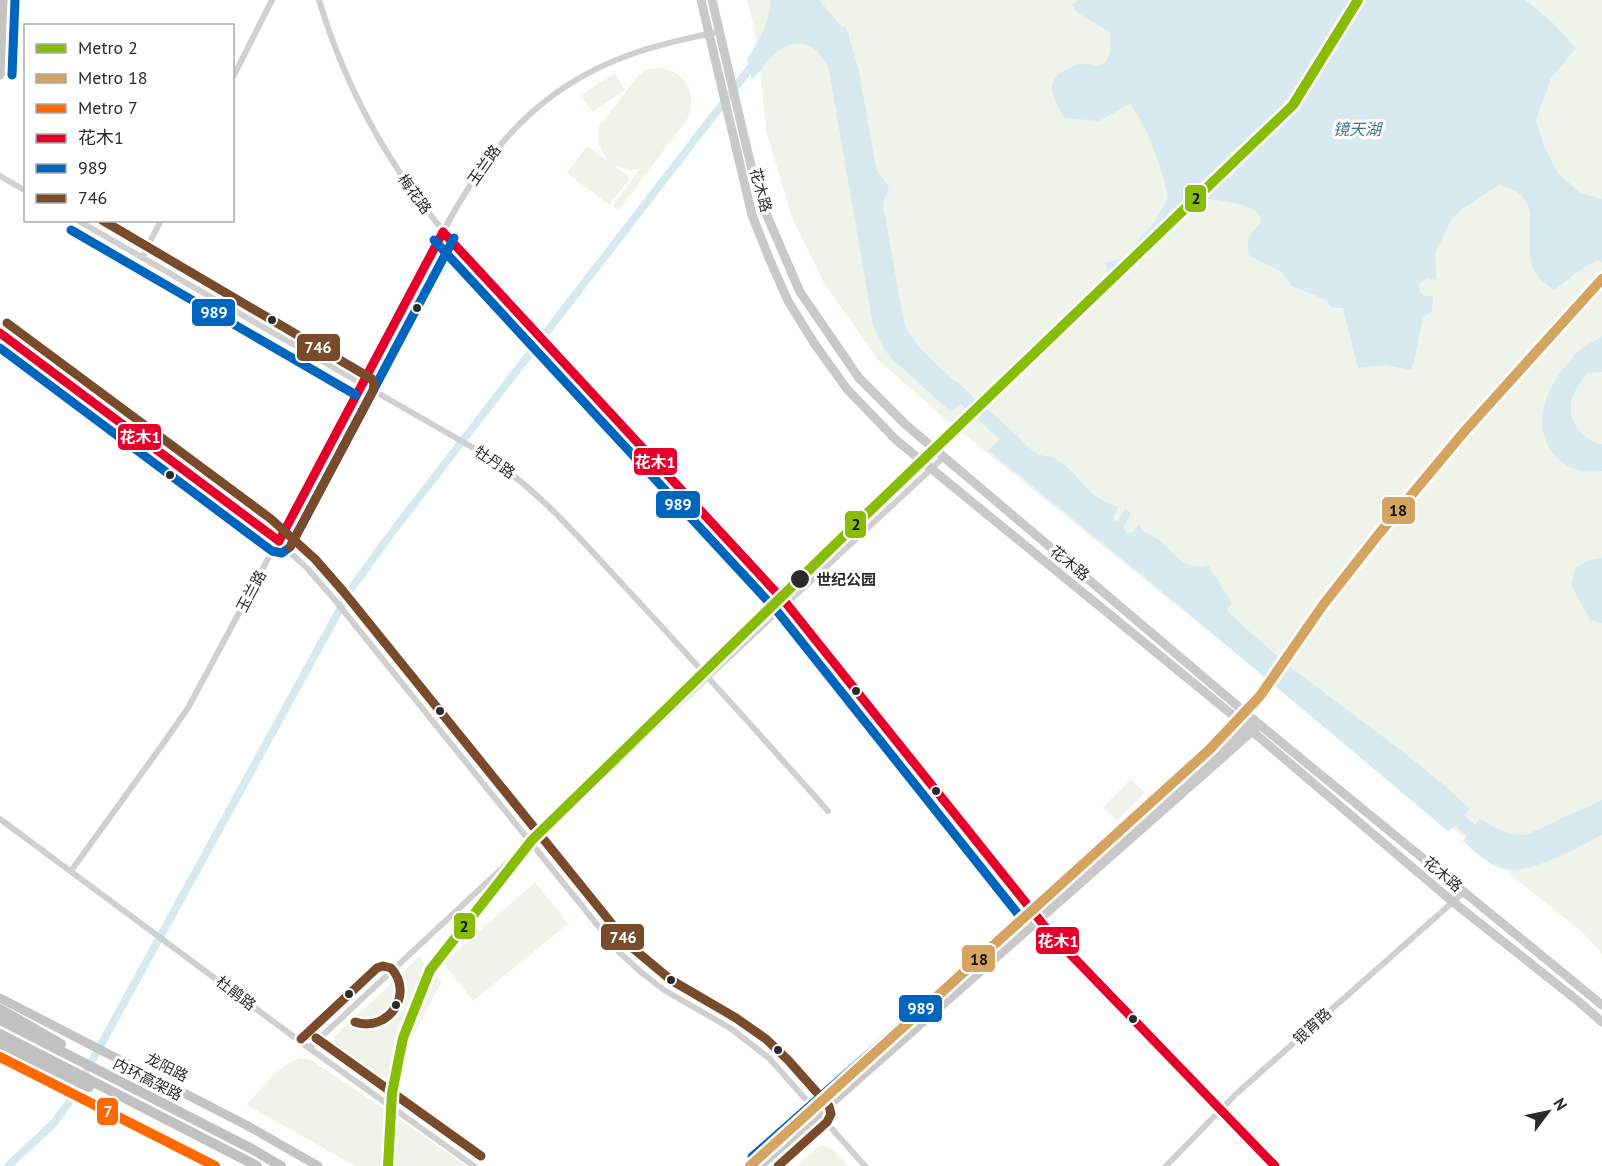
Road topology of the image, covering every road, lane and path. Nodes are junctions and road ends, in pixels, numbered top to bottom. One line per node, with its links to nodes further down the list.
1 (3, 0): 8 (main road)
2 (272, 0): 9 (street)
3 (319, 0): 14 (street, 梅花路)
4 (701, 0): 7 (main road, 花木路)
5 (712, 0): 6 (main road, 花木路)
6 (720, 31): 7 (street, 玉兰路); 18 (main road, 花木路)
7 (710, 34): 14 (street, 玉兰路); 19 (main road, 花木路)
8 (0, 75)
9 (234, 75)
10 (0, 176): 11 (street)
11 (24, 190)
12 (80, 222): 15 (street, 牡丹路)
13 (160, 222): 15 (street)
14 (443, 232): 17 (street, 玉兰路); 21 (street, 梅花路)
15 (142, 258): 17 (street, 牡丹路)
16 (0, 333): 20 (street)
17 (362, 385): 20 (street, 玉兰路); 22 (street, 牡丹路)
18 (944, 457): 19 (street); 23 (main road, 花木路)
19 (931, 469): 21 (street); 23 (main road, 花木路)
20 (279, 540): 26 (street); 27 (street, 玉兰路)
21 (786, 603): 22 (street); 30 (street, 梅花路)
22 (708, 676): 24 (street, 牡丹路); 26 (street)
23 (1253, 726): 28 (main road, 花木路); 29 (main road, 花木路); 30 (main road)
24 (828, 811)
25 (0, 819): 27 (street, 杜鹃路)
26 (530, 842): 38 (street); 43 (street)
27 (71, 871): 38 (street, 杜鹃路)
28 (1463, 893): 29 (street, 银宵路); 32 (main road, 花木路)
29 (1453, 902): 35 (main road, 花木路); 42 (street, 银宵路)
30 (1036, 917): 42 (street, 梅花路); 43 (main road)
31 (0, 998): 47 (main road, 龙阳路)
32 (1602, 1005)
33 (0, 1009): 39 (highway)
34 (0, 1020): 39 (highway, 内环高架路)
35 (1602, 1022)
36 (0, 1034): 41 (highway, 内环高架路)
37 (0, 1044): 41 (highway)
38 (309, 1048): 48 (street, 杜鹃路)
39 (75, 1055): 46 (highway, 内环高架路)
40 (0, 1058): 44 (main road)
41 (67, 1072): 45 (highway, 内环高架路)
42 (1220, 1109): 52 (street, 银宵路); 53 (street, 梅花路)
43 (816, 1110): 49 (main road); 50 (main road); 51 (street)
44 (211, 1166)
45 (257, 1166)
46 (281, 1166)
47 (318, 1166)
48 (474, 1166)
49 (747, 1166)
50 (760, 1166)
51 (865, 1166)
52 (1166, 1166)
53 (1275, 1166)

